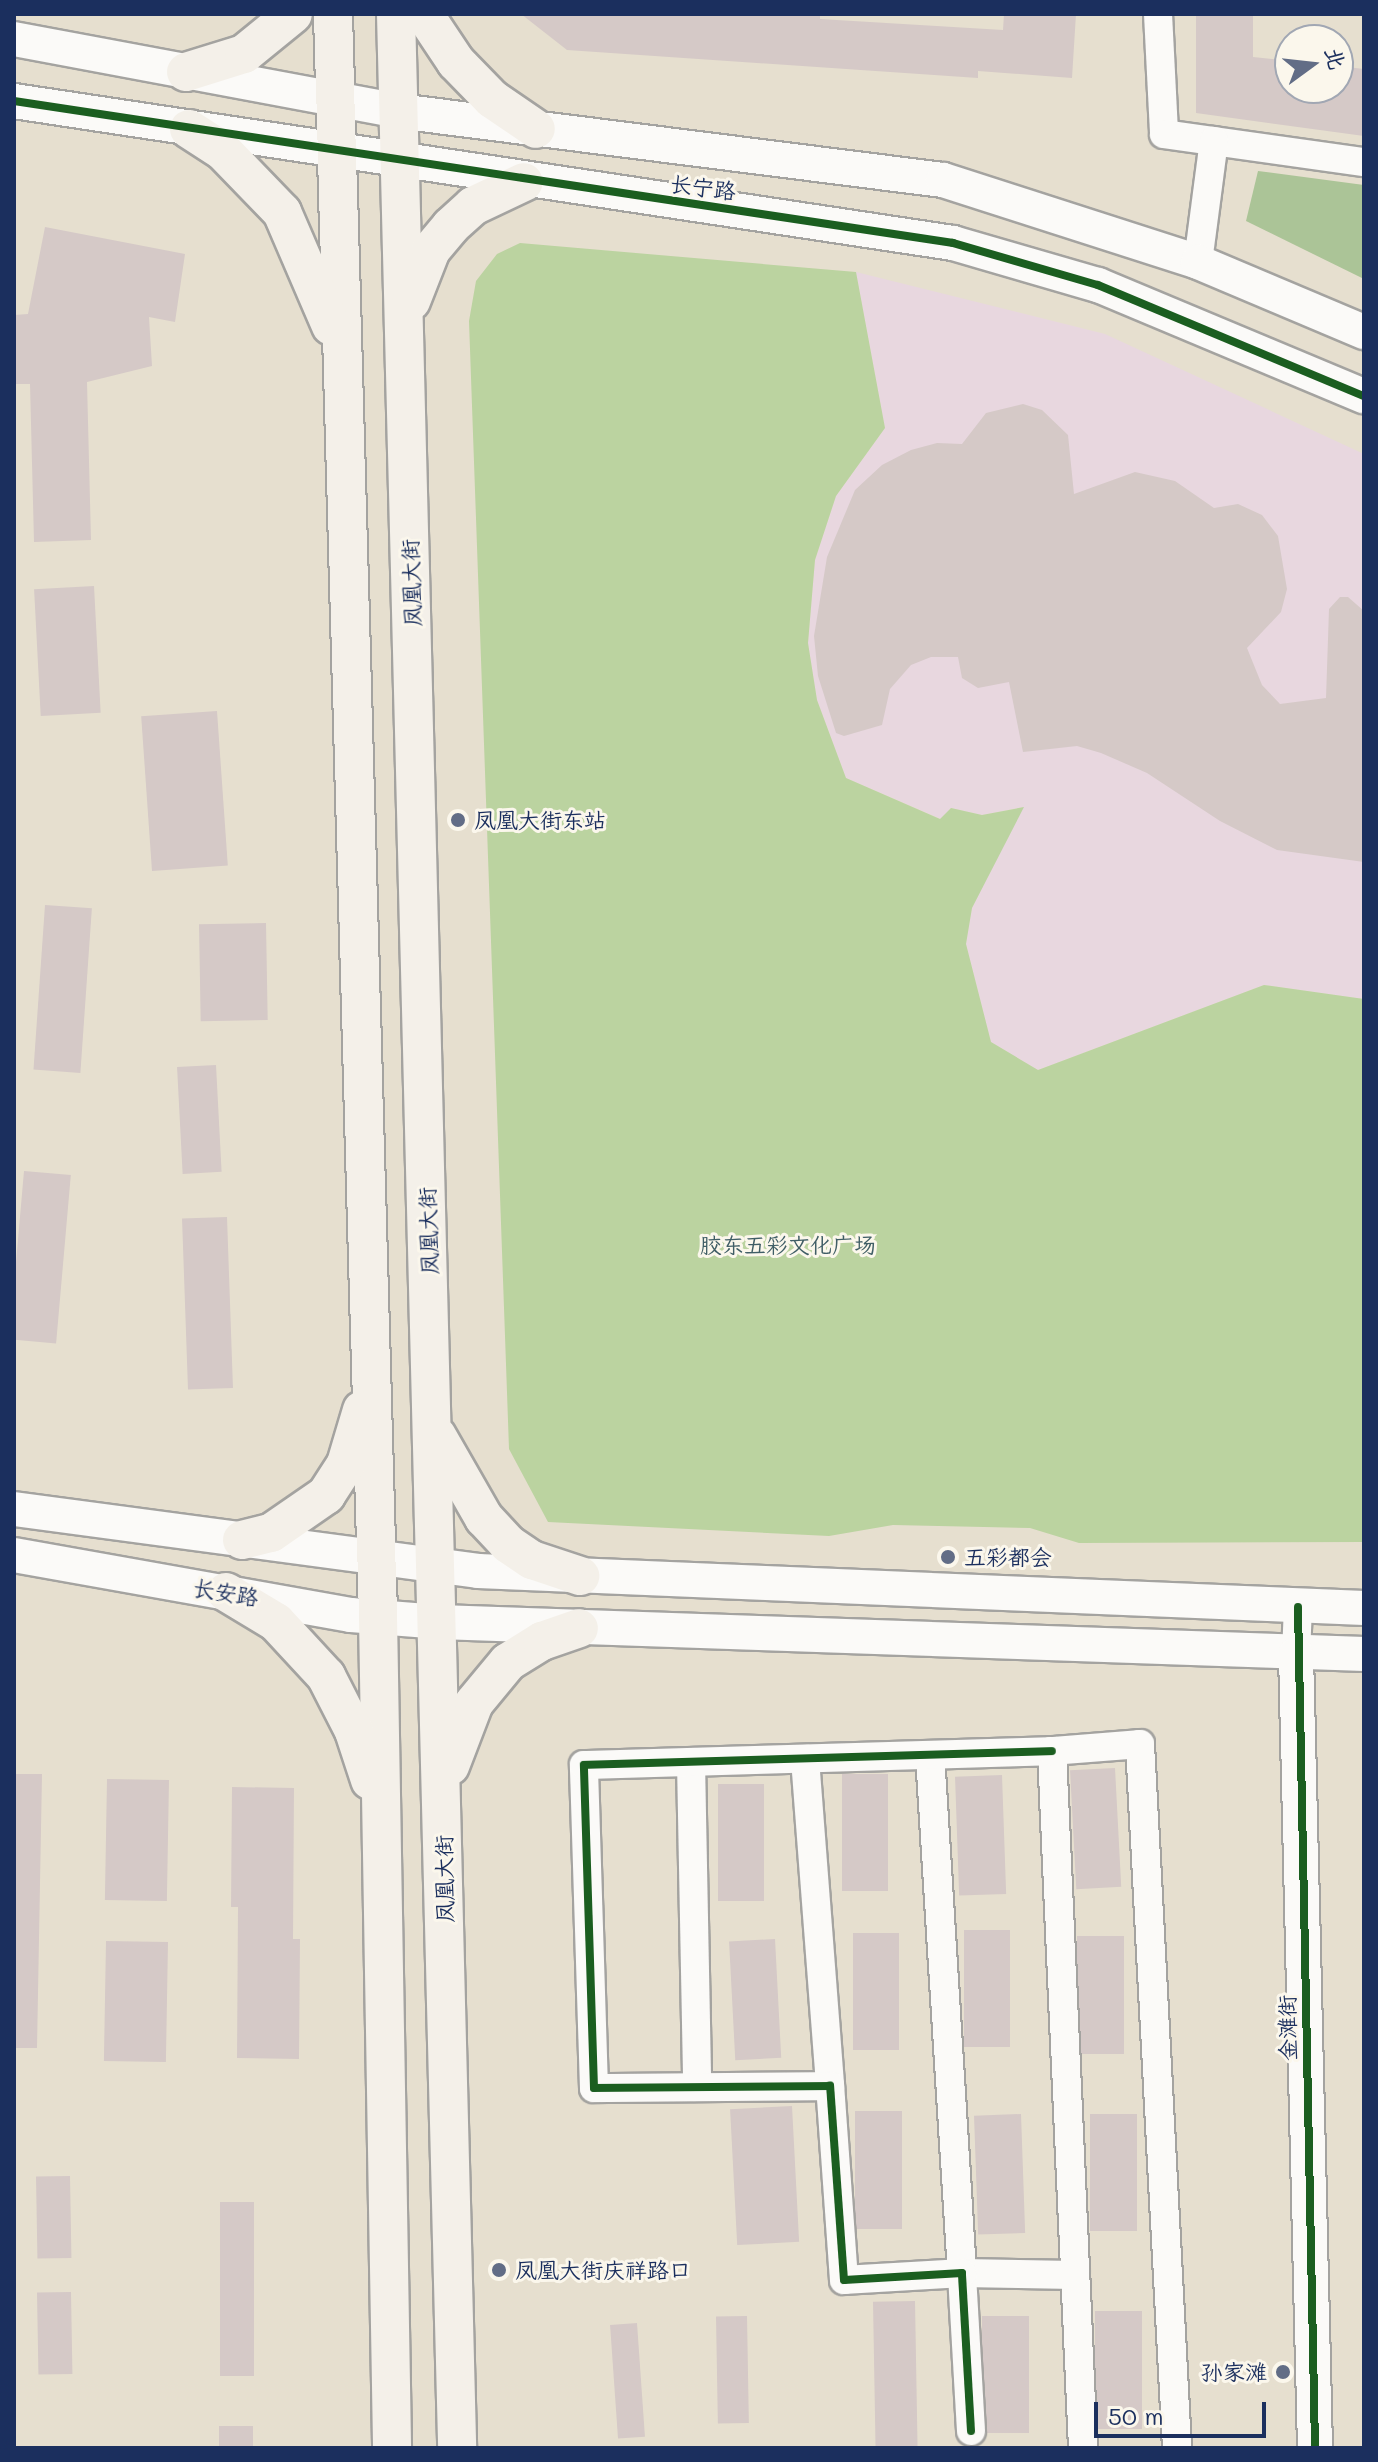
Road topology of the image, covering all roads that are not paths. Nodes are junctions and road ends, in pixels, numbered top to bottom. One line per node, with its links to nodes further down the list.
1 (293, 14): 7 (main road)
2 (333, 14): 9 (main road)
3 (396, 14): 10 (main road, 凤凰大街)
4 (424, 14): 12 (main road)
5 (1158, 14): 14 (street)
6 (14, 39): 7 (street, 长宁路)
7 (186, 72): 9 (street, 长宁路)
8 (14, 101): 11 (street, 长宁路)
9 (335, 101): 10 (street, 长宁路); 15 (main road)
10 (398, 111): 12 (street, 长宁路); 17 (main road, 凤凰大街)
11 (189, 129): 15 (street, 长宁路); 23 (main road)
12 (536, 129): 13 (street, 长宁路)
13 (615, 139): 19 (street); 20 (street, 长宁路)
14 (1214, 141): 16 (street); 20 (street)
15 (337, 153): 17 (street, 长宁路); 23 (main road)
16 (1364, 162)
17 (399, 163): 18 (street, 长宁路); 21 (main road, 凤凰大街)
18 (524, 182): 19 (street, 长宁路); 21 (main road)
19 (613, 194): 24 (street, 长宁路)
20 (1198, 262): 22 (street, 长宁路)
21 (404, 327): 26 (main road, 凤凰大街)
22 (1364, 332)
23 (342, 357): 25 (main road)
24 (1364, 396)
25 (371, 1377): 28 (main road); 30 (main road)
26 (433, 1427): 31 (main road, 凤凰大街); 32 (main road)
27 (14, 1509): 28 (street)
28 (242, 1540): 30 (street)
29 (14, 1555): 33 (street, 长安路)
30 (377, 1558): 31 (street); 36 (main road)
31 (437, 1566): 32 (street); 37 (main road, 凤凰大街)
32 (580, 1576): 34 (street)
33 (226, 1592): 36 (street, 长安路); 46 (main road)
34 (1298, 1607): 35 (street); 39 (street, 金滩街)
35 (1364, 1608)
36 (378, 1617): 37 (street, 长安路); 46 (main road)
37 (439, 1622): 38 (street, 长安路); 45 (main road, 凤凰大街)
38 (579, 1628): 39 (street, 长安路); 45 (main road)
39 (1296, 1654): 40 (street, 长安路); 56 (street, 金滩街)
40 (1364, 1654)
41 (1052, 1751): 42 (street); 50 (street); 55 (street)
42 (930, 1755): 43 (street); 49 (street)
43 (805, 1759): 44 (street); 47 (street)
44 (691, 1762): 48 (street); 48 (street)
45 (443, 1799): 53 (main road, 凤凰大街)
46 (381, 1815): 52 (main road)
47 (830, 2086): 48 (street); 49 (street)
48 (697, 2087)
49 (962, 2273): 50 (street); 51 (street)
50 (1075, 2275): 54 (street)
51 (971, 2431)
52 (392, 2448)
53 (457, 2448)
54 (1083, 2448)
55 (1177, 2448)
56 (1315, 2448)

